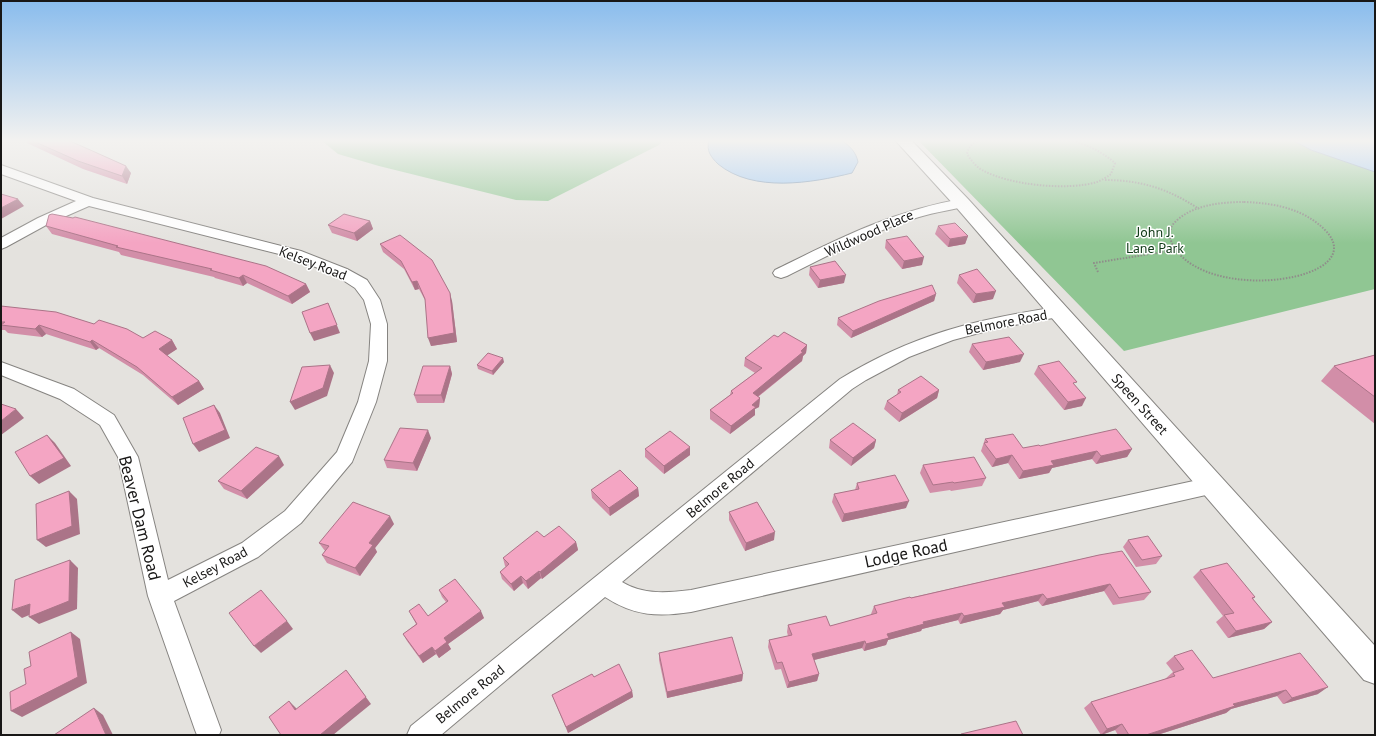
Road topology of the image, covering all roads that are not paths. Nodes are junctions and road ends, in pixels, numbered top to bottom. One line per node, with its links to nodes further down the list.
1 (16, 174): 3 (street, Kelsey Road)
2 (935, 174): 4 (street, Speen Street)
3 (88, 201): 5 (street); 11 (street, Kelsey Road)
4 (962, 203): 6 (street, Wildwood Place); 7 (street, Speen Street)
5 (1, 244)
6 (781, 273)
7 (1058, 312): 9 (street, Speen Street); 10 (street, Belmore Road)
8 (1, 368): 11 (street, Beaver Dam Road)
9 (1212, 486): 10 (street, Lodge Road); 12 (street, Speen Street)
10 (604, 583): 14 (street, Belmore Road)
11 (160, 596): 13 (street, Beaver Dam Road)
12 (1375, 669)
13 (208, 730)
14 (420, 735)

